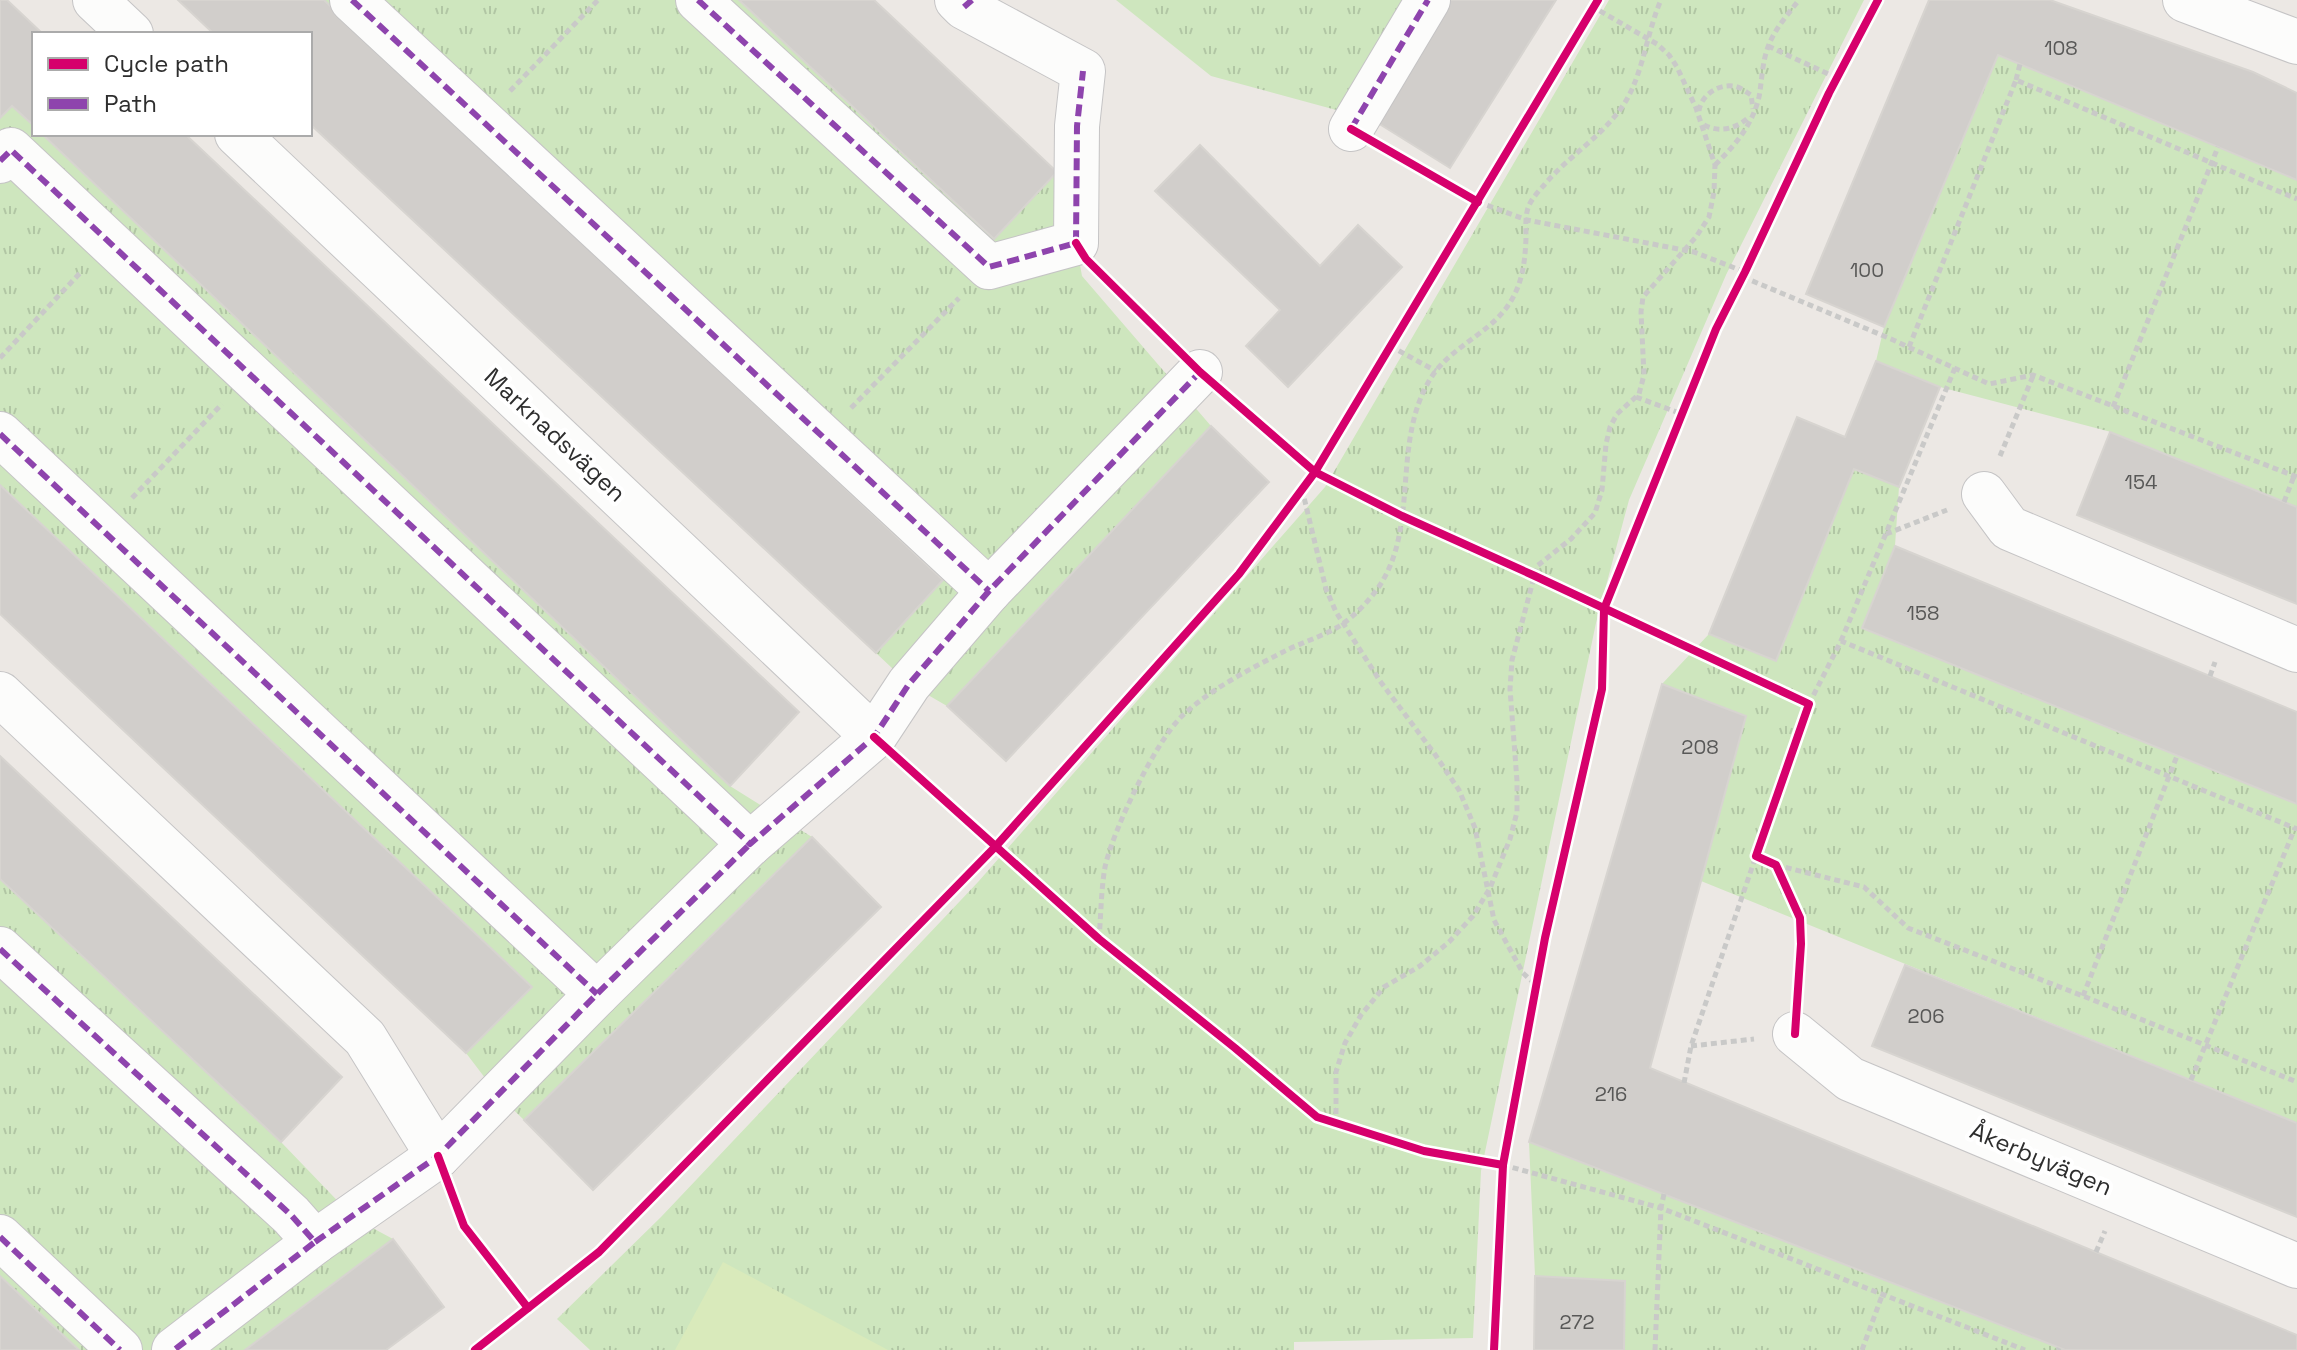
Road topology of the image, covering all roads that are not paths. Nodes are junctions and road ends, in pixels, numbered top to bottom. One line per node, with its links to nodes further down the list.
1 (95, 0): 7 (street)
2 (352, 0): 15 (street)
3 (698, 0): 6 (street)
4 (1428, 0): 9 (street)
5 (2185, 0): 8 (street)
6 (965, 2)
7 (129, 32)
8 (2297, 42)
9 (1351, 129)
10 (239, 136): 18 (street, Marknadsvägen)
11 (0, 161): 19 (street)
12 (1200, 372): 15 (street)
13 (0, 434): 21 (street)
14 (1984, 494): 16 (street)
15 (989, 591): 18 (street)
16 (2297, 650)
17 (0, 694): 23 (street)
18 (874, 737): 19 (street)
19 (750, 844): 21 (street)
20 (0, 949): 25 (street)
21 (597, 994): 23 (street)
22 (1795, 1034): 26 (street, Åkerbyvägen)
23 (438, 1156): 25 (street)
24 (0, 1237): 27 (street)
25 (315, 1242): 28 (street)
26 (2297, 1266)
27 (120, 1350)
28 (174, 1350)

